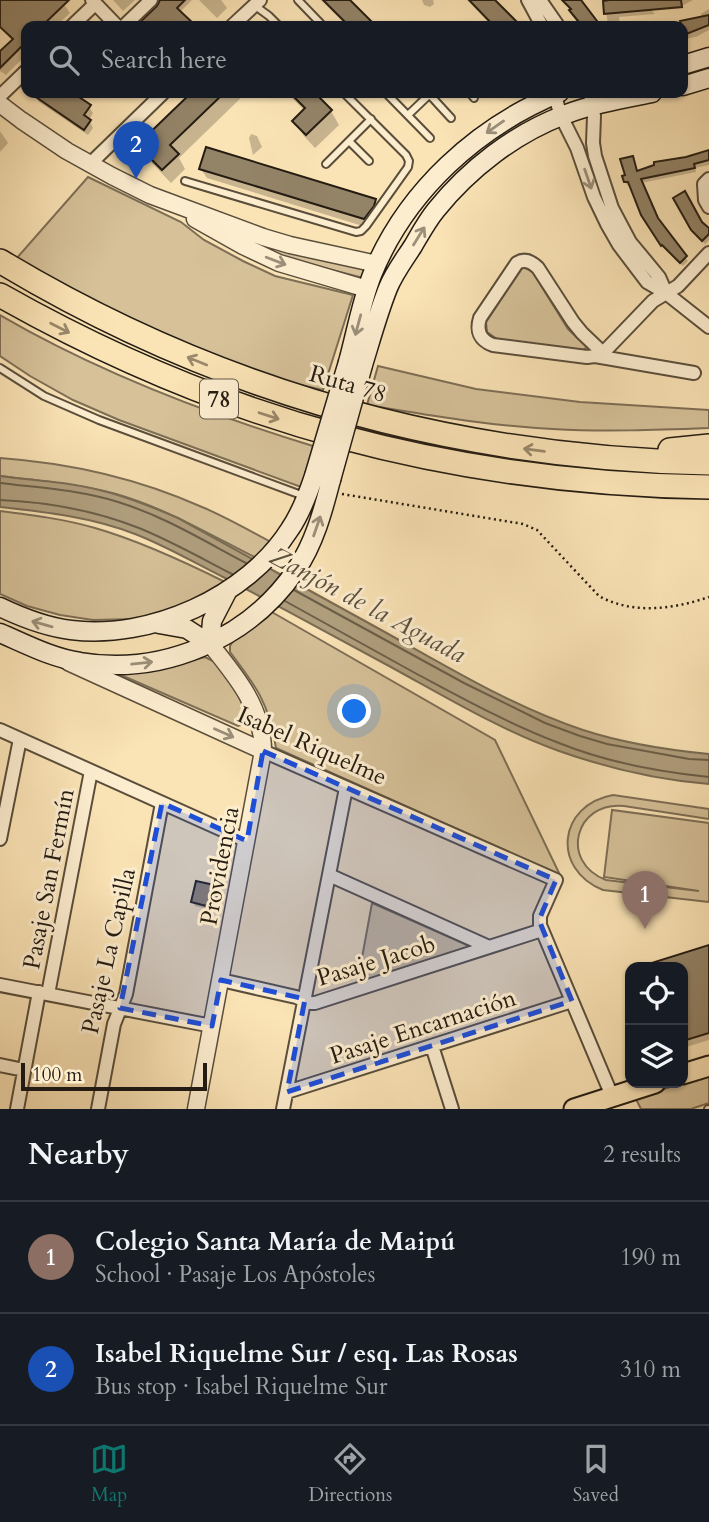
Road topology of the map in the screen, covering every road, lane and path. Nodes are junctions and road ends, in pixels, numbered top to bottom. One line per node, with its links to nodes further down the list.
1 (151, 0): 9 (street)
2 (298, 0): 12 (lane)
3 (528, 0): 13 (street)
4 (540, 0): 14 (street)
5 (93, 2): 7 (street); 8 (street)
6 (254, 2): 10 (street); 11 (lane)
7 (76, 21)
8 (112, 21)
9 (129, 21)
10 (237, 21)
11 (274, 21)
12 (318, 21)
13 (539, 21)
14 (555, 21)
15 (709, 57): 16 (main road)
16 (688, 63)
17 (21, 76): 20 (street)
18 (709, 78): 19 (main road)
19 (688, 84)
20 (0, 96)
21 (158, 98): 37 (street)
22 (349, 98): 33 (lane)
23 (391, 98): 30 (lane)
24 (426, 98): 30 (lane)
25 (434, 98): 32 (lane)
26 (547, 98): 45 (main road, one-way to 45)
27 (557, 98): 31 (street)
28 (591, 99): 31 (main road); 48 (street)
29 (0, 104): 37 (street)
30 (408, 115): 34 (lane)
31 (561, 116): 46 (main road, one-way to 31); 48 (street, one-way to 48)
32 (451, 118)
33 (371, 119): 35 (lane); 40 (lane)
34 (430, 138)
35 (349, 141): 36 (lane); 38 (lane)
36 (369, 161)
37 (90, 164): 41 (street)
38 (326, 164)
39 (709, 179): 42 (street)
40 (185, 181)
41 (166, 201): 45 (street); 47 (street, one-way to 47)
42 (709, 207)
43 (709, 253): 48 (street)
44 (0, 261): 56 (highway, Ruta 78 / 78, one-way to 44)
45 (377, 264): 47 (main road)
46 (396, 273): 47 (main road); 52 (main road)
47 (367, 289): 52 (main road, one-way to 52)
48 (666, 293): 50 (street); 51 (street)
49 (0, 295): 59 (highway, 78, one-way to 59)
50 (709, 327)
51 (599, 355): 51 (street); 54 (street)
52 (356, 363): 58 (main road, bridge)
53 (0, 368): 61 (lane)
54 (694, 373)
55 (709, 446): 56 (highway)
56 (602, 457): 57 (highway, Ruta 78 / 78)
57 (709, 463)
58 (328, 483): 61 (main road); 64 (path); 68 (main road, one-way to 58)
59 (636, 484): 60 (highway, 78); 62 (highway)
60 (709, 487)
61 (307, 497): 63 (main road)
62 (709, 498)
63 (230, 589): 66 (main road); 68 (main road)
64 (709, 597)
65 (0, 607): 66 (main road, one-way to 65)
66 (154, 623): 68 (main road)
67 (0, 633): 69 (main road, Isabel Riquelme)
68 (211, 644): 69 (main road, one-way to 68); 72 (street, Providencia)
69 (51, 655): 72 (street, Isabel Riquelme, one-way to 72)
70 (0, 730): 71 (street)
71 (19, 739): 73 (street); 76 (street)
72 (263, 751): 74 (street, Isabel Riquelme); 77 (street, Providencia)
73 (91, 771): 75 (street); 83 (street, Pasaje San Fermín)
74 (345, 788): 78 (street); 79 (street, Isabel Riquelme)
75 (162, 803): 77 (street); 86 (street, Pasaje La Capilla)
76 (1, 831)
77 (247, 841): 81 (street, Providencia)
78 (329, 875): 80 (street); 84 (street)
79 (542, 930): 80 (street, Pasaje Jacob); 85 (street)
80 (489, 947): 84 (street, Pasaje Jacob)
81 (221, 980): 84 (street, Pasaje Jacob); 87 (street, Providencia)
82 (0, 985): 83 (street)
83 (44, 993): 86 (street); 91 (street, Pasaje San Fermín)
84 (304, 1000): 94 (street)
85 (572, 1001): 88 (street, Pasaje Encarnación); 95 (street)
86 (120, 1008): 87 (street); 97 (street, Pasaje La Capilla)
87 (212, 1026): 98 (street, Providencia)
88 (432, 1046): 94 (street, Pasaje Encarnación); 100 (street)
89 (0, 1065): 91 (street)
90 (709, 1066): 92 (main road)
91 (24, 1070): 96 (street, Pasaje San Fermín)
92 (688, 1072)
93 (638, 1088): 95 (main road)
94 (286, 1092): 99 (street)
95 (612, 1096): 101 (main road)
96 (17, 1109)
97 (98, 1109)
98 (196, 1109)
99 (283, 1109)
100 (452, 1109)
101 (574, 1109)

